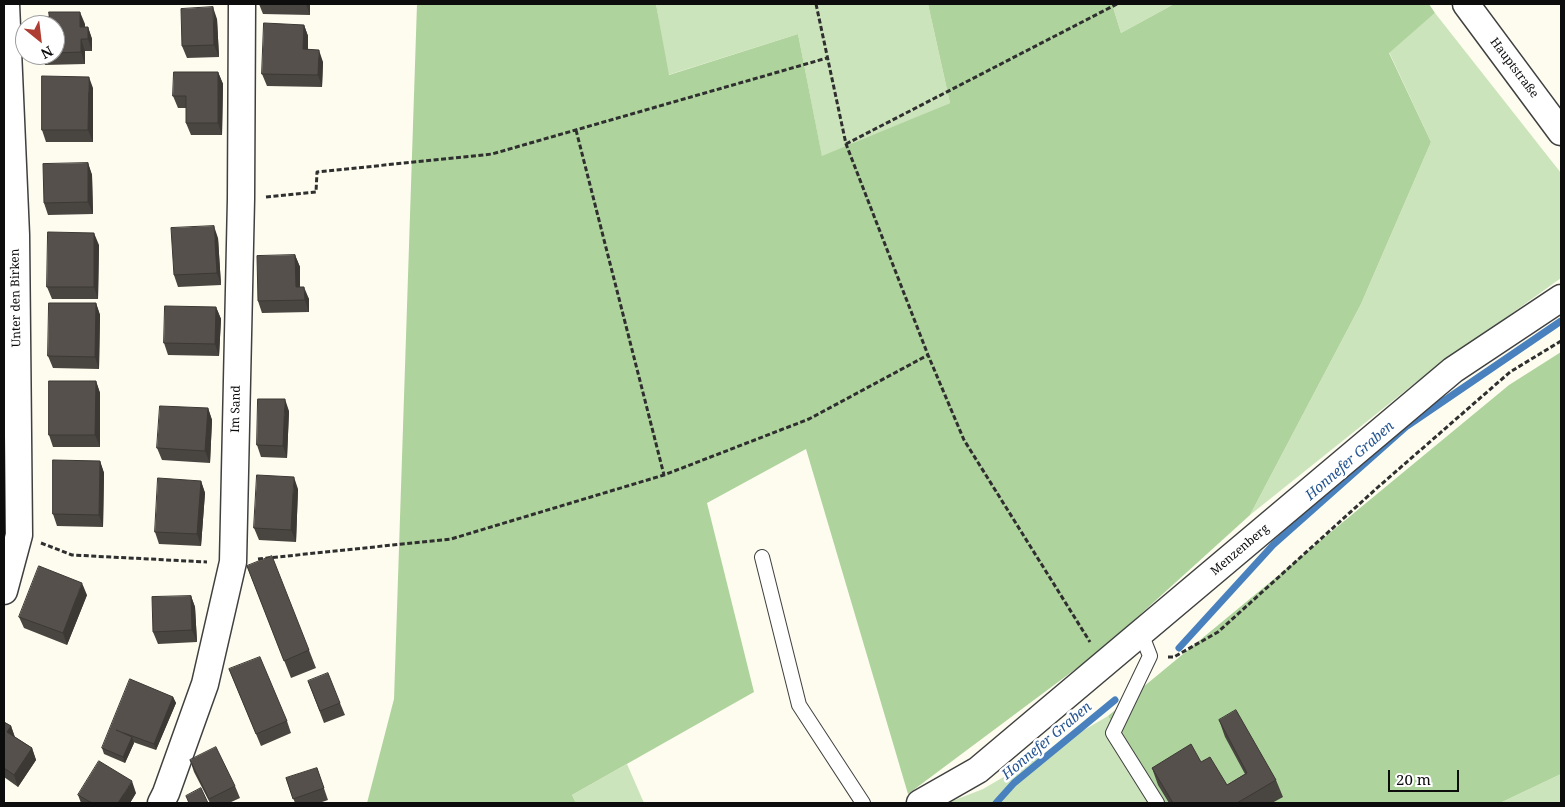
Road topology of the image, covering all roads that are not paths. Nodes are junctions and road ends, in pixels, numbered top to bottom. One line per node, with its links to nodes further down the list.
1 (6, 4): 5 (street, Unter den Birken)
2 (242, 4): 10 (street, Im Sand)
3 (1466, 4): 4 (street, Hauptstraße)
4 (1561, 132)
5 (10, 235): 8 (street, Unter den Birken)
6 (1561, 298): 9 (street, Menzenberg)
7 (762, 557): 11 (lane)
8 (4, 591)
9 (1145, 644): 12 (street, Menzenberg); 13 (lane)
10 (161, 803)
11 (864, 803)
12 (920, 803)
13 (1157, 803)

